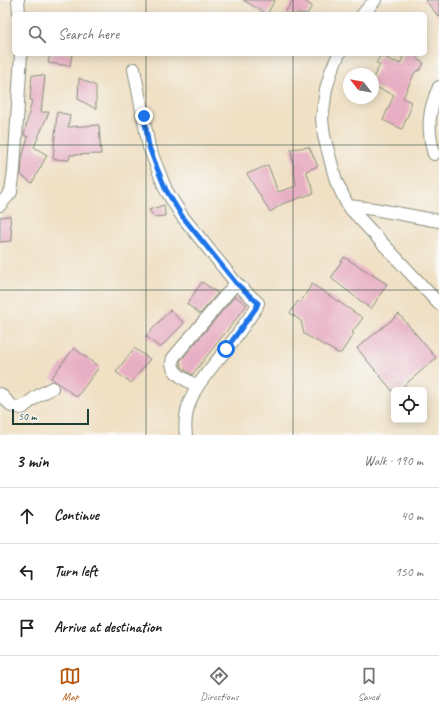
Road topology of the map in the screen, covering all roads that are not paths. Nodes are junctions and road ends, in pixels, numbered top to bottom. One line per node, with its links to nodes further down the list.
1 (18, 0): 3 (street)
2 (375, 0): 4 (street)
3 (19, 12)
4 (365, 12)
5 (21, 56): 10 (street)
6 (338, 56): 11 (street)
7 (134, 69): 13 (street)
8 (439, 88): 9 (street)
9 (434, 154)
10 (0, 205)
11 (348, 206): 12 (street); 14 (street)
12 (439, 221)
13 (236, 283): 15 (street); 15 (street)
14 (439, 304)
15 (197, 386): 18 (street)
16 (52, 388): 17 (street)
17 (0, 394)
18 (186, 435)

